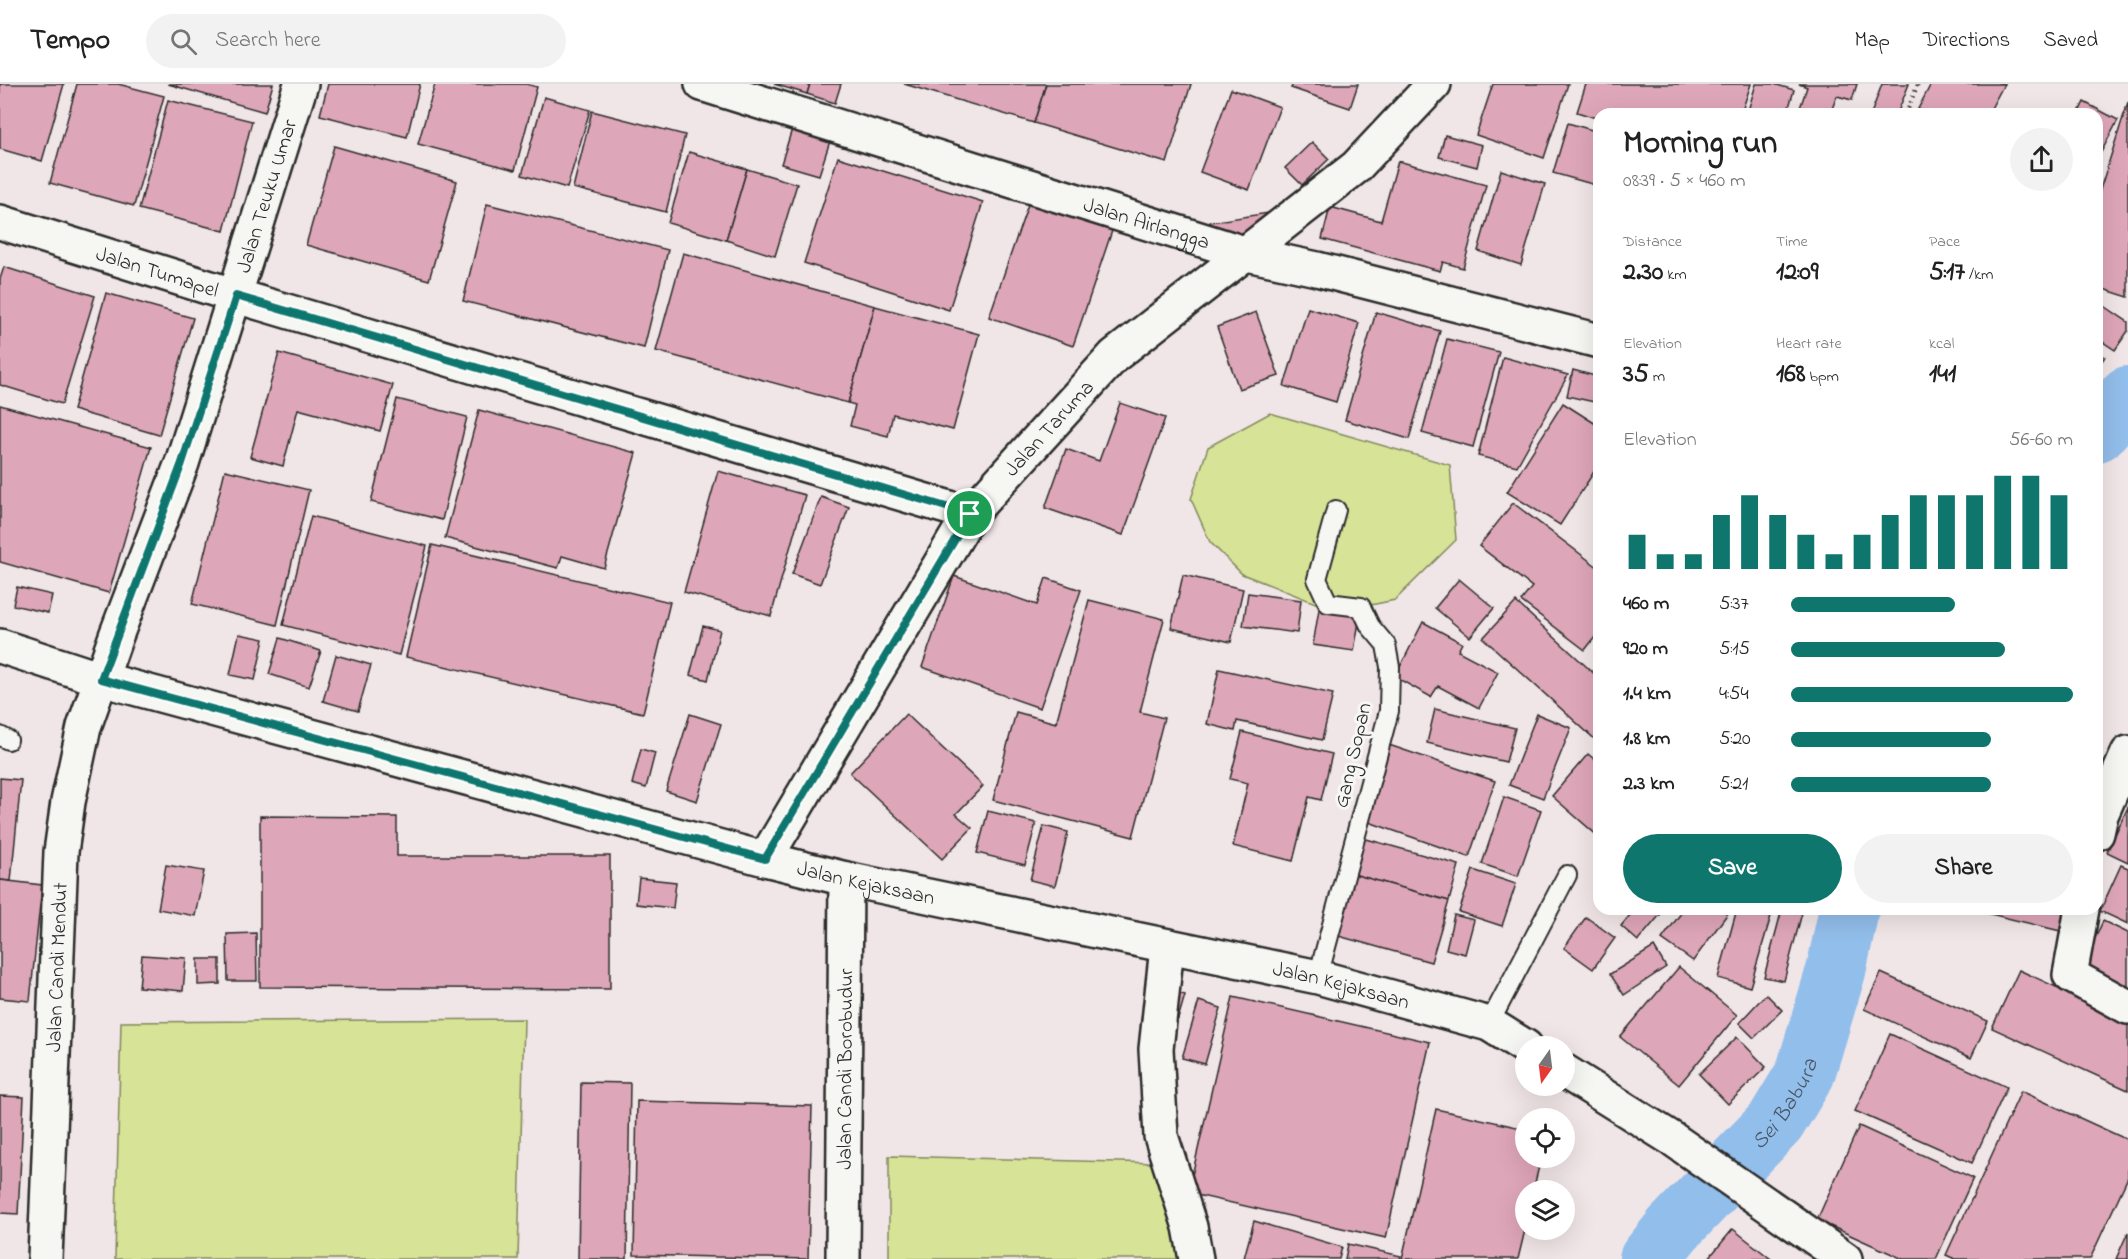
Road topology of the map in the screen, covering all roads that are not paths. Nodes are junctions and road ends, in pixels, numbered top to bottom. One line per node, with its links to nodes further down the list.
1 (301, 84): 6 (street, Jalan Teuku Umar)
2 (702, 84): 5 (street, Jalan Airlangga)
3 (1434, 84): 5 (street, Jalan Taruma)
4 (0, 222): 6 (street, Jalan Tumapel)
5 (1247, 254): 7 (street, Jalan Airlangga); 9 (street, Jalan Taruma)
6 (236, 296): 9 (street, Jalan Tumapel); 11 (street, Jalan Teuku Umar)
7 (1593, 339)
8 (1336, 510): 19 (lane, Gang Sopan)
9 (970, 514): 14 (street, Jalan Taruma)
10 (0, 646): 11 (street, Jalan Kejaksaan)
11 (101, 679): 14 (street, Jalan Kejaksaan); 24 (street, Jalan Candi Mendut)
12 (2128, 753): 13 (street)
13 (2103, 810)
14 (765, 859): 16 (street, Jalan Kejaksaan)
15 (1567, 875): 21 (lane)
16 (846, 879): 18 (street, Jalan Kejaksaan); 25 (street, Jalan Candi Borobudur)
17 (2081, 915): 20 (street)
18 (1167, 947): 19 (street, Jalan Kejaksaan); 26 (street)
19 (1318, 977): 21 (street, Jalan Kejaksaan)
20 (2128, 1007)
21 (1489, 1024): 22 (street, Jalan Kejaksaan)
22 (1515, 1040)
23 (1575, 1078): 27 (street)
24 (45, 1259)
25 (843, 1259)
26 (1196, 1259)
27 (1845, 1259)

